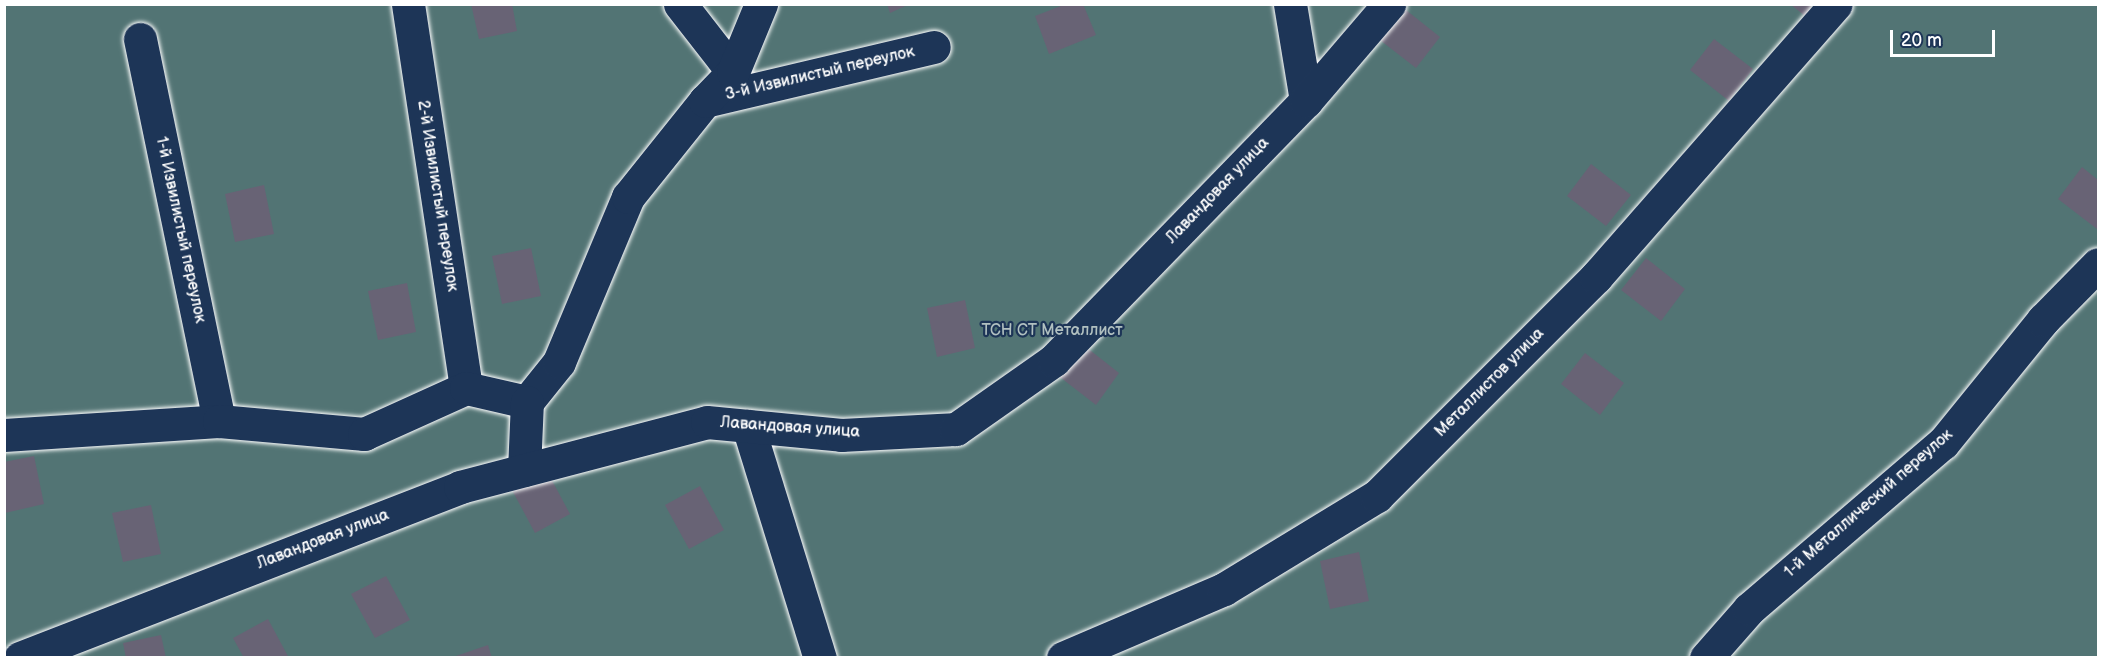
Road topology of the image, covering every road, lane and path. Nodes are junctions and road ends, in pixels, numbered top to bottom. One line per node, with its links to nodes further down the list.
1 (408, 4): 13 (street, 2-й Извилистый переулок)
2 (680, 4): 9 (street)
3 (761, 4): 9 (street)
4 (1290, 4): 10 (street)
5 (1389, 4): 10 (street, Лавандовая улица)
6 (1836, 4): 21 (street, Металлистов улица)
7 (140, 39): 15 (street, 1-й Извилистый переулок)
8 (934, 47): 11 (street, 3-й Извилистый переулок)
9 (734, 72): 11 (street)
10 (1306, 100): 16 (street, Лавандовая улица)
11 (705, 101): 14 (street)
12 (2098, 264): 22 (street, 1-й Металлический переулок)
13 (466, 388): 14 (street); 15 (street)
14 (528, 402): 18 (street)
15 (219, 421): 17 (street)
16 (748, 426): 18 (street, Лавандовая улица); 20 (street)
17 (4, 435)
18 (524, 470): 19 (street, Лавандовая улица)
19 (20, 657)
20 (820, 657)
21 (1063, 657)
22 (1706, 657)

